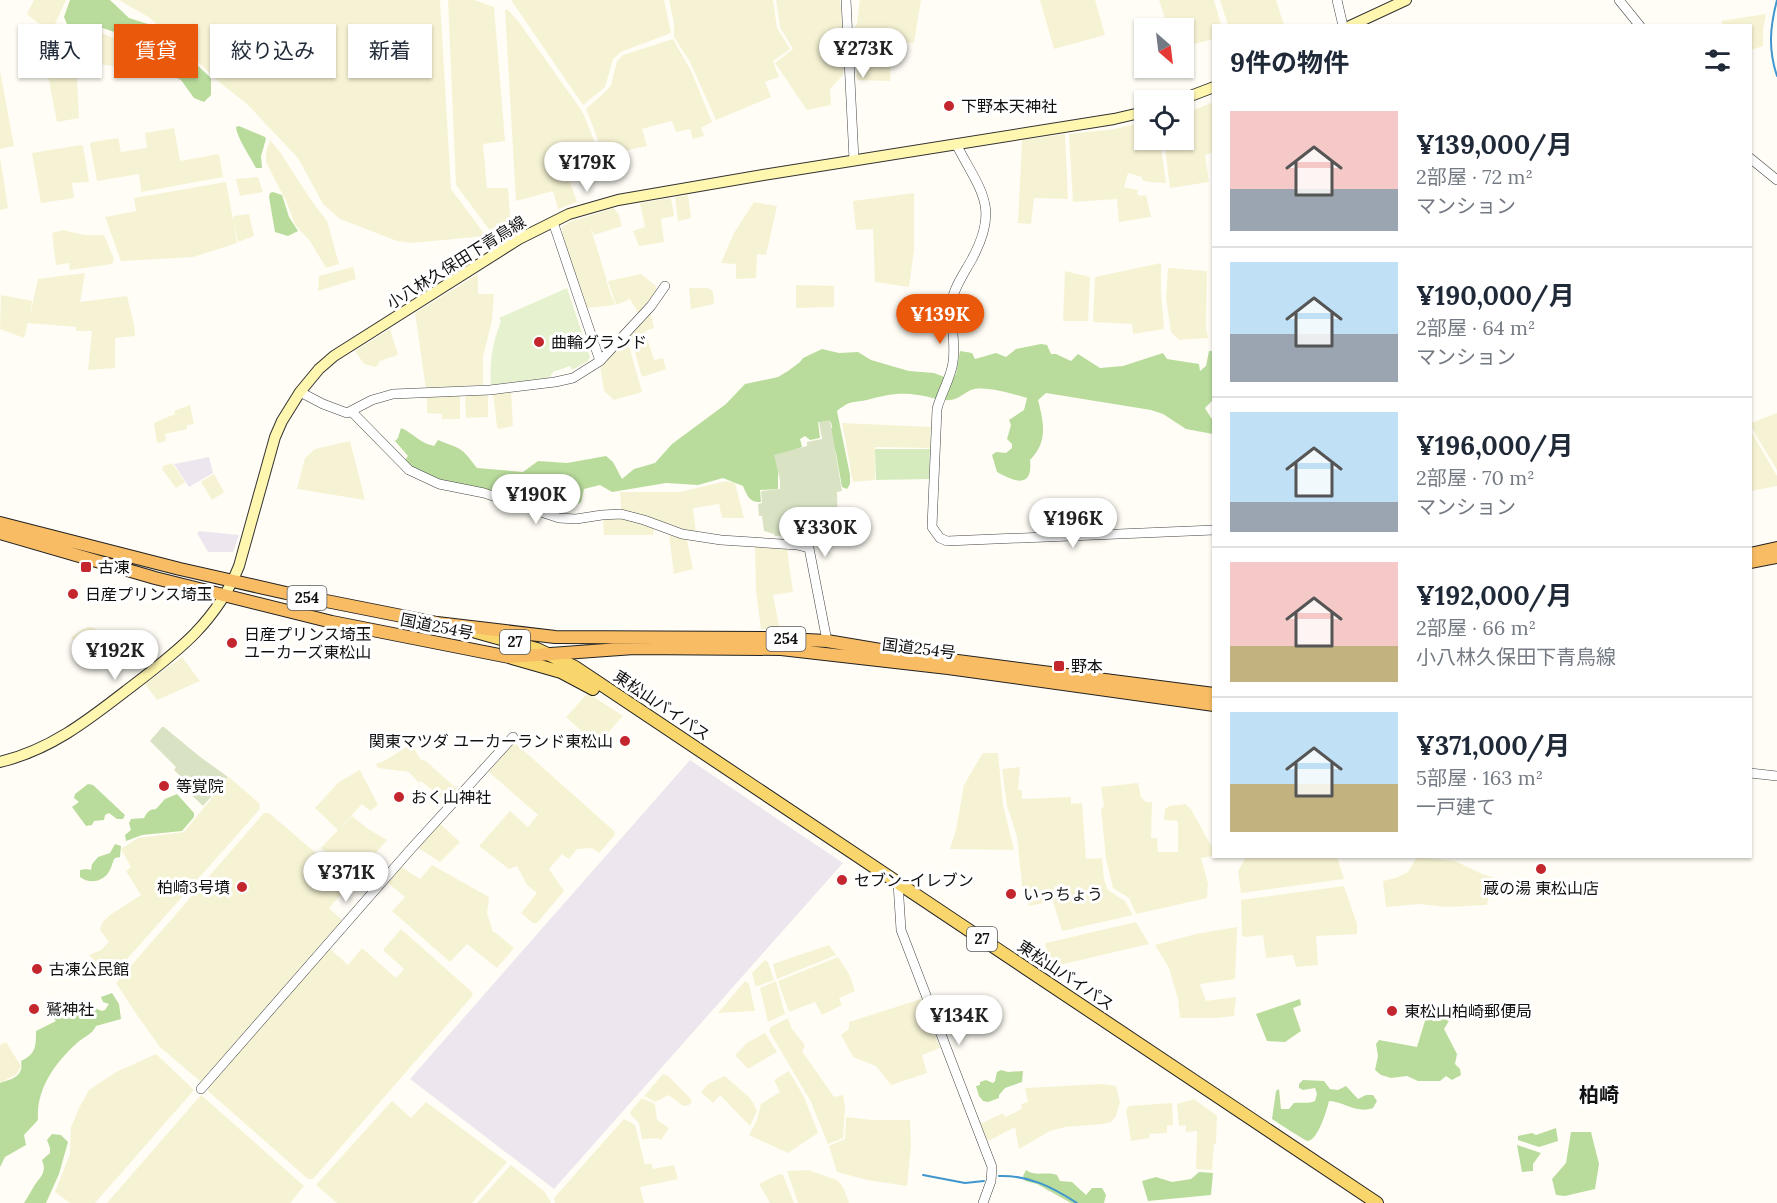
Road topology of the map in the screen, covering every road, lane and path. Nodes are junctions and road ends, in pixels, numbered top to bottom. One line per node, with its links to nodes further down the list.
1 (846, 0): 12 (street)
2 (1336, 0): 5 (street)
3 (1406, 0): 6 (main road)
4 (1619, 0): 7 (street)
5 (1342, 24)
6 (1354, 24)
7 (1638, 24)
8 (1212, 88): 9 (main road)
9 (1194, 95)
10 (1134, 114): 11 (main road, 小八林久保田下青鳥線)
11 (956, 144): 12 (main road, 小八林久保田下青鳥線); 21 (street)
12 (854, 159): 15 (main road, 小八林久保田下青鳥線)
13 (1752, 160): 14 (street)
14 (1777, 180)
15 (553, 222): 17 (street); 18 (main road, 小八林久保田下青鳥線)
16 (665, 286): 17 (street)
17 (600, 361): 19 (street)
18 (300, 392): 19 (street); 27 (main road, 小八林久保田下青鳥線)
19 (352, 412): 31 (street)
20 (0, 523): 27 (highway, 国道254号 / 254)
21 (1212, 530)
22 (0, 533): 28 (highway, 国道254号 / 254)
23 (1777, 548): 24 (highway)
24 (1752, 554)
25 (1777, 557): 26 (highway)
26 (1752, 562)
27 (233, 581): 28 (main road, 小八林久保田下青鳥線); 29 (highway, 国道254号 / 254)
28 (225, 595): 35 (highway, 国道254号 / 254); 42 (main road, 小八林久保田下青鳥線)
29 (437, 623): 30 (highway, 国道254号 / 254); 34 (main road, 27)
30 (585, 638): 31 (highway, 国道254号 / 254); 33 (main road)
31 (827, 641): 37 (highway, 国道254号 / 254)
32 (592, 651): 33 (highway, 国道254号 / 254); 37 (highway, 国道254号 / 254); 38 (main road)
33 (573, 652): 34 (highway, 国道254号 / 254); 36 (main road)
34 (551, 654): 35 (highway, 国道254号 / 254); 36 (main road, 27)
35 (509, 657): 38 (main road, 27)
36 (572, 665): 38 (main road, 27)
37 (986, 669): 39 (highway); 40 (highway, 254)
38 (585, 678): 45 (main road, 東松山バイパス / 27)
39 (1212, 704)
40 (1212, 704)
41 (513, 737): 46 (street)
42 (0, 762)
43 (1752, 772): 44 (street)
44 (1777, 776)
45 (898, 887): 47 (street); 48 (main road, 東松山バイパス / 27); 49 (main road, 東松山バイパス / 27)
46 (201, 1089)
47 (983, 1203)
48 (1363, 1203)
49 (1377, 1203)

